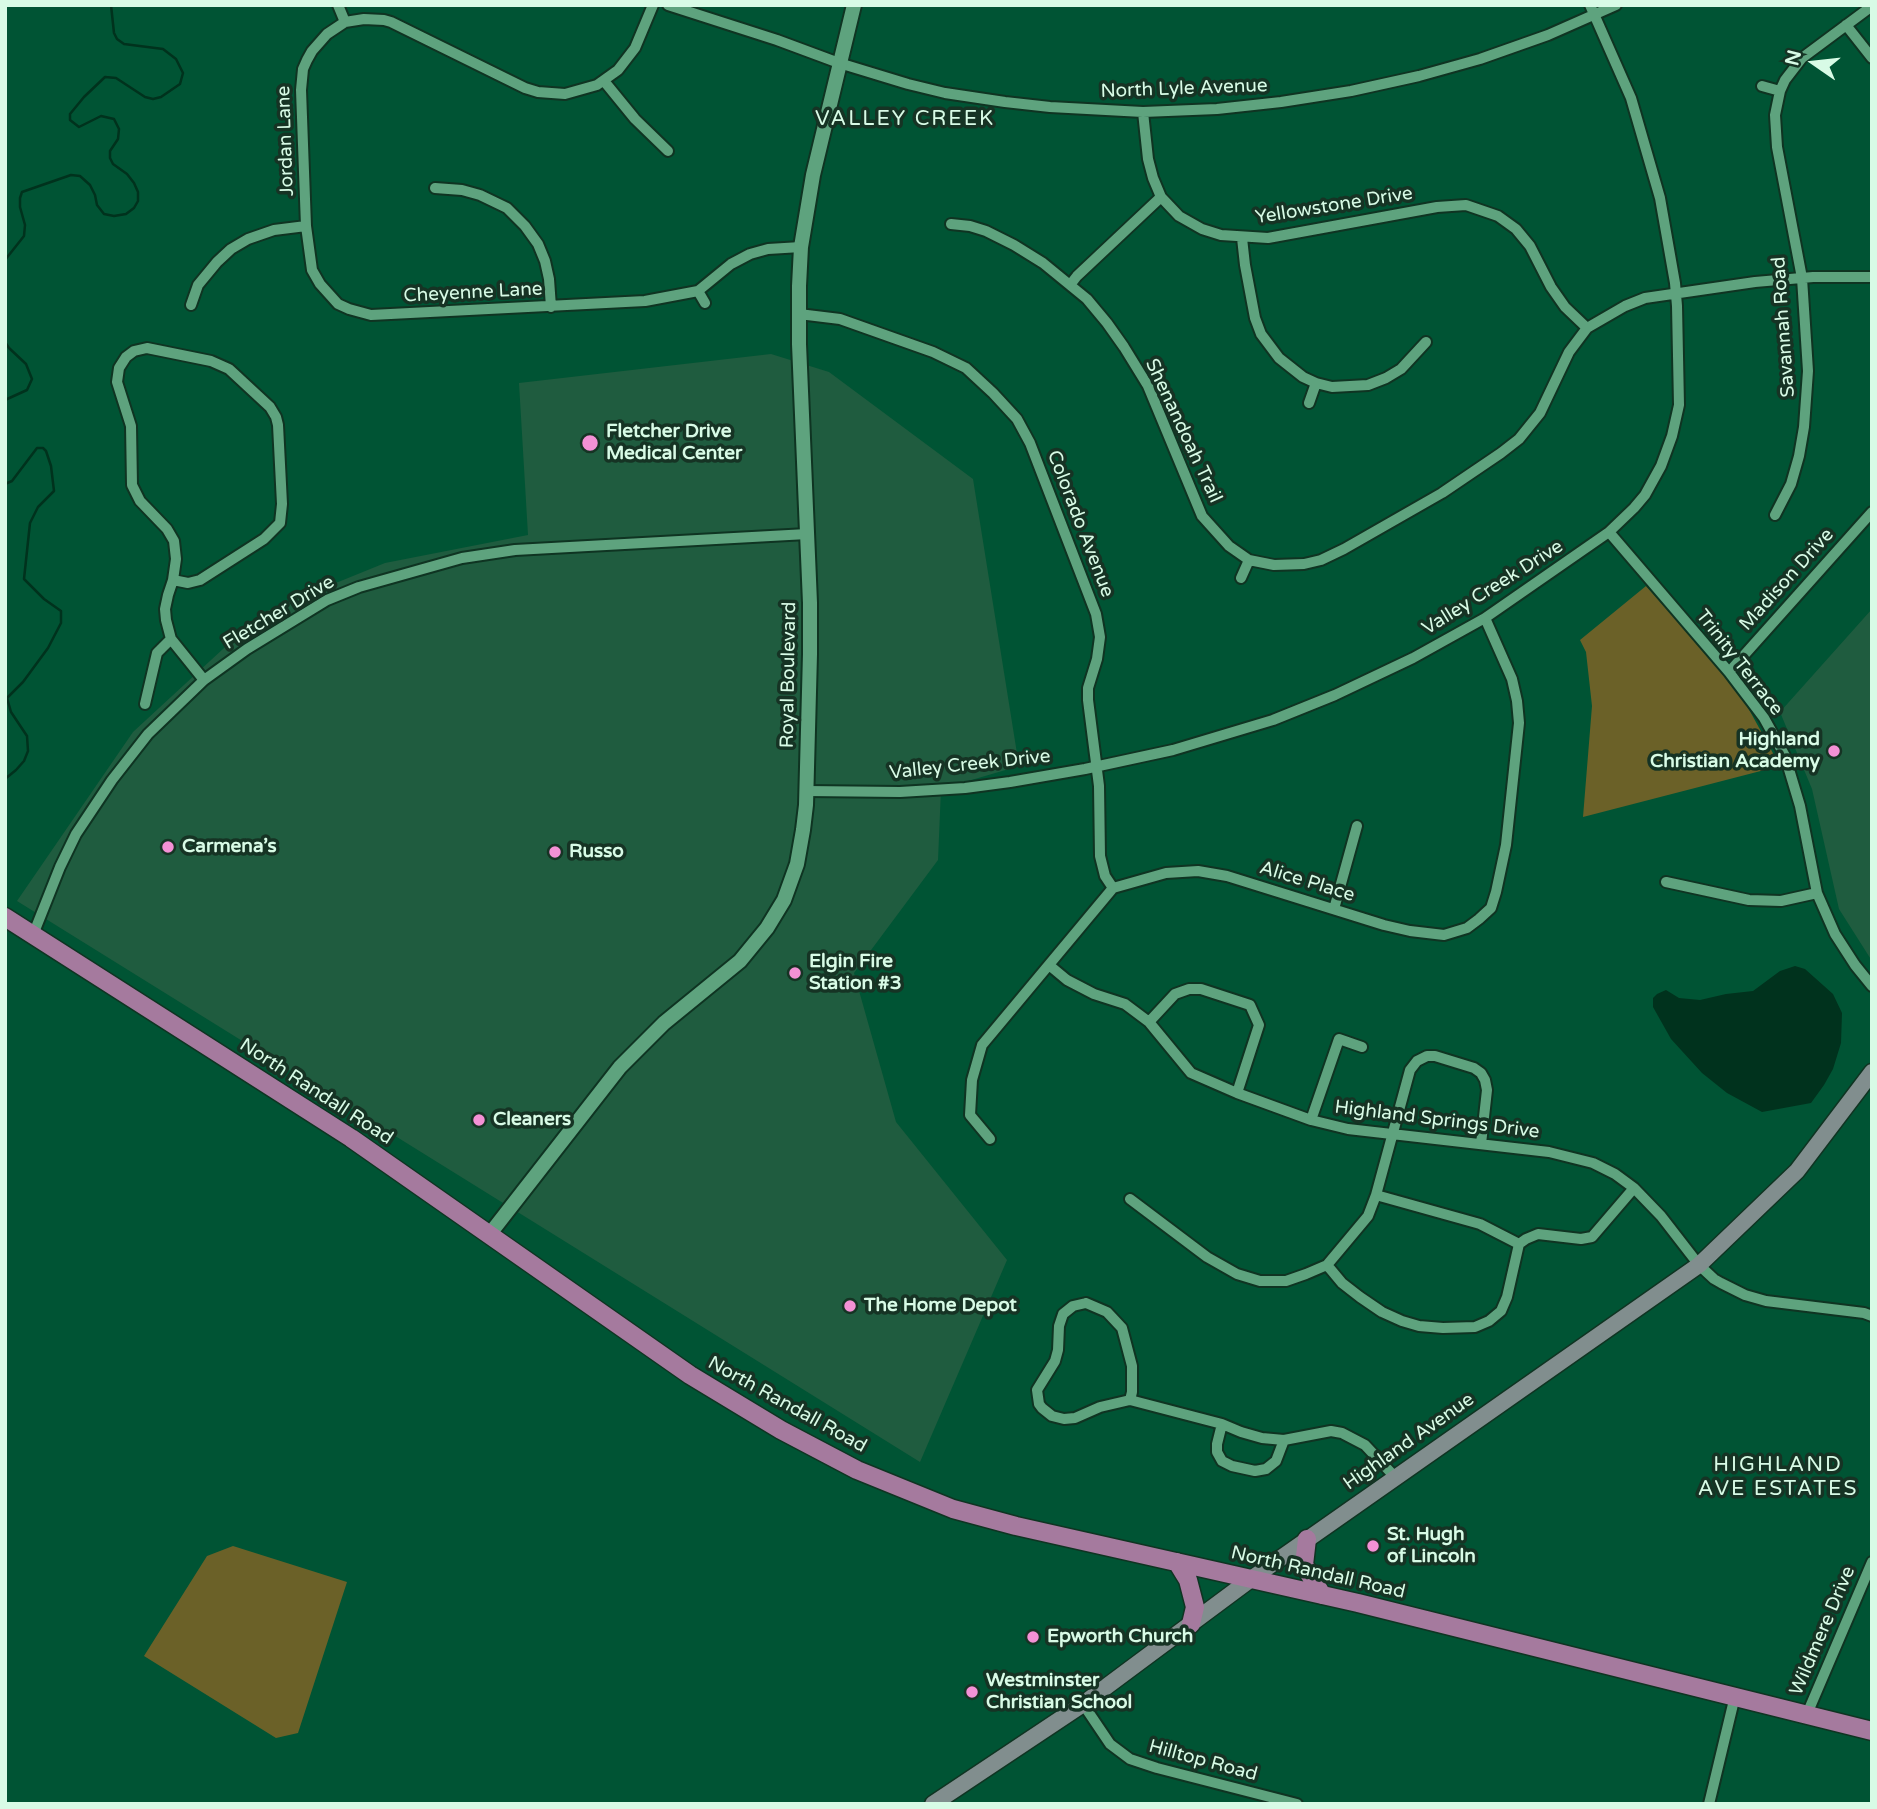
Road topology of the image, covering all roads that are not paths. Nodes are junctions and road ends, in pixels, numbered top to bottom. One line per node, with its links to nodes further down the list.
1 (338, 5): 8 (street)
2 (653, 5): 12 (street)
3 (668, 5): 11 (street, North Lyle Avenue)
4 (854, 5): 11 (street, Royal Boulevard)
5 (1616, 5): 7 (street, North Lyle Avenue)
6 (1872, 6): 9 (street, Savannah Road)
7 (1592, 9): 15 (street, North Lyle Avenue); 27 (street, Valley Creek Drive)
8 (345, 22): 12 (street); 20 (street, Jordan Lane)
9 (1846, 25): 10 (street); 14 (street, Savannah Road)
10 (1872, 58)
11 (839, 63): 15 (street, North Lyle Avenue); 22 (street, Royal Boulevard)
12 (604, 81): 16 (street)
13 (1762, 86): 14 (street)
14 (1780, 92): 24 (street, Savannah Road)
15 (1143, 112): 18 (street)
16 (668, 150)
17 (435, 188): 30 (street)
18 (1160, 197): 21 (street, Yellowstone Drive); 25 (street)
19 (951, 224): 25 (street, Shenandoah Trail)
20 (306, 226): 29 (street); 30 (street, Cheyenne Lane)
21 (1242, 238): 32 (street, Yellowstone Drive); 34 (street)
22 (801, 247): 26 (street, Cheyenne Lane); 31 (street, Royal Boulevard)
23 (1872, 277): 24 (street)
24 (1802, 278): 27 (street); 37 (street, Savannah Road)
25 (1070, 285): 40 (street, Shenandoah Trail)
26 (698, 290): 28 (street); 30 (street, Cheyenne Lane)
27 (1676, 293): 32 (street); 38 (street, Valley Creek Drive)
28 (705, 303)
29 (191, 305)
30 (551, 307)
31 (799, 314): 39 (street, Royal Boulevard); 48 (street, Colorado Avenue)
32 (1587, 328): 40 (street)
33 (1426, 342): 34 (street)
34 (1317, 383): 35 (street)
35 (1309, 402)
36 (1872, 512): 45 (street, Madison Drive)
37 (1775, 515)
38 (1609, 532): 43 (street, Valley Creek Drive); 45 (street, Trinity Terrace)
39 (807, 534): 46 (street, Fletcher Drive); 49 (street, Royal Boulevard)
40 (1249, 560): 41 (street)
41 (1241, 578)
42 (173, 580): 42 (street); 44 (street)
43 (1485, 618): 48 (street, Valley Creek Drive); 54 (street, Alice Place)
44 (171, 639): 46 (street); 47 (street)
45 (1729, 672): 53 (street, Trinity Terrace)
46 (204, 680): 56 (street, Fletcher Drive)
47 (145, 704)
48 (1096, 767): 49 (street, Valley Creek Drive); 52 (street, Colorado Avenue)
49 (806, 792): 70 (street, Royal Boulevard)
50 (1357, 826): 54 (street)
51 (1666, 882): 53 (street)
52 (1114, 888): 54 (street, Alice Place); 57 (street)
53 (1817, 893): 58 (street, Trinity Terrace)
54 (1334, 909)
55 (5, 917): 56 (main road, North Randall Road)
56 (33, 935): 70 (main road, North Randall Road)
57 (1049, 965): 59 (street, Highland Springs Drive); 65 (street)
58 (1872, 986)
59 (1149, 1022): 62 (street, Highland Springs Drive); 62 (street)
60 (1363, 1047): 63 (street)
61 (1872, 1072): 73 (main road, Highland Avenue)
62 (1237, 1093): 63 (street, Highland Springs Drive)
63 (1311, 1120): 64 (street, Highland Springs Drive)
64 (1392, 1134): 66 (street, Highland Springs Drive); 66 (street); 68 (street)
65 (990, 1139)
66 (1481, 1144): 67 (street, Highland Springs Drive)
67 (1634, 1188): 71 (street); 73 (street, Highland Springs Drive)
68 (1376, 1195): 71 (street); 72 (street)
69 (1130, 1199): 72 (street)
70 (489, 1234): 80 (main road, North Randall Road)
71 (1519, 1244): 72 (street)
72 (1326, 1265)
73 (1699, 1265): 74 (street); 78 (main road, Highland Avenue)
74 (1872, 1316)
75 (1130, 1400): 75 (street); 76 (street)
76 (1222, 1424): 77 (street); 77 (street)
77 (1284, 1440): 78 (street)
78 (1395, 1477): 79 (main road, Highland Avenue)
79 (1307, 1539): 82 (main road, Highland Avenue); 83 (main road)
80 (1177, 1562): 82 (main road, North Randall Road); 84 (main road)
81 (1872, 1562): 87 (street, Wildmere Drive)
82 (1251, 1579): 83 (main road, North Randall Road); 84 (main road, Highland Avenue)
83 (1322, 1595): 85 (main road, North Randall Road)
84 (1191, 1624): 86 (main road, Highland Avenue)
85 (1735, 1696): 87 (main road, North Randall Road); 91 (street)
86 (1083, 1704): 89 (main road, Highland Avenue); 90 (street, Hilltop Road)
87 (1807, 1714): 88 (main road, North Randall Road)
88 (1872, 1731)
89 (933, 1804)
90 (1297, 1804)
91 (1709, 1804)

